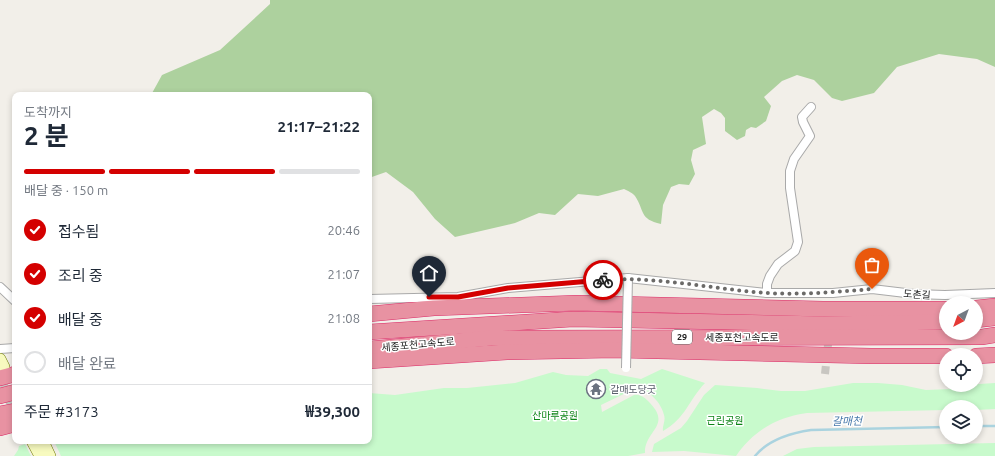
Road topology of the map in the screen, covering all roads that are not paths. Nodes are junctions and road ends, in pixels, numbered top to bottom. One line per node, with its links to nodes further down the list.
1 (811, 106): 4 (street)
2 (628, 278): 4 (street, 도촌길); 7 (street, 도촌길); 24 (street, bridge)
3 (0, 286): 6 (street)
4 (767, 293): 5 (street, 도촌길)
5 (995, 293)
6 (12, 298)
7 (372, 299)
8 (995, 306): 9 (highway)
9 (983, 307)
10 (939, 309): 11 (highway)
11 (372, 314)
12 (995, 318): 13 (highway)
13 (983, 319)
14 (939, 322): 15 (highway, 세종포천고속도로 / 29)
15 (372, 332)
16 (995, 336): 19 (highway, 세종포천고속도로 / 29)
17 (12, 348): 18 (street)
18 (0, 349)
19 (372, 349)
20 (995, 355): 22 (highway)
21 (939, 356): 23 (highway)
22 (983, 356)
23 (372, 362)
24 (626, 368)
25 (12, 393): 26 (highway)
26 (0, 396)
27 (12, 412): 28 (highway)
28 (0, 414)
29 (12, 425): 30 (highway)
30 (0, 428)
31 (34, 444): 33 (street)
32 (44, 444): 34 (street)
33 (40, 456)
34 (50, 456)

